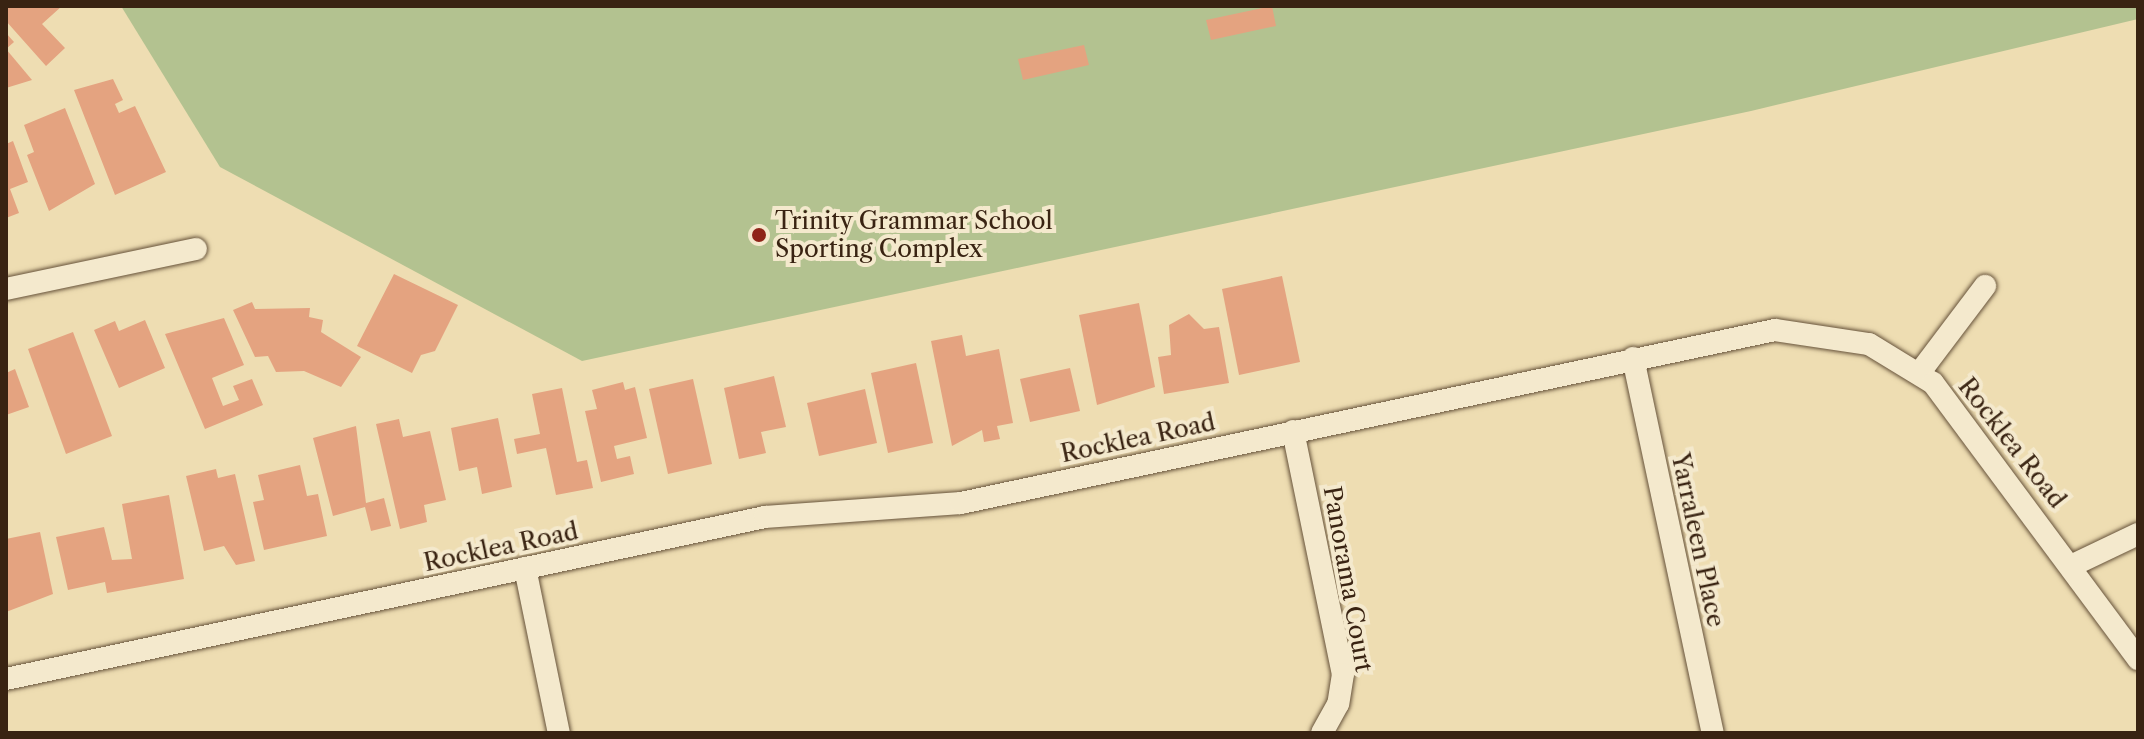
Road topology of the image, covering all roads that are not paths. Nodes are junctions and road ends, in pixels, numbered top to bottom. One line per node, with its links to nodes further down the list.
1 (196, 249): 3 (street)
2 (1985, 286): 5 (street)
3 (6, 289)
4 (1633, 358): 5 (street, Rocklea Road); 6 (street, Rocklea Road); 14 (street, Yarraleen Place)
5 (1920, 372): 8 (street, Rocklea Road)
6 (1293, 431): 9 (street, Rocklea Road); 13 (street, Panorama Court)
7 (2138, 534): 8 (street)
8 (2073, 565): 10 (street, Rocklea Road)
9 (525, 568): 11 (street, Rocklea Road); 12 (street)
10 (2138, 659)
11 (6, 679)
12 (559, 733)
13 (1322, 733)
14 (1713, 733)

